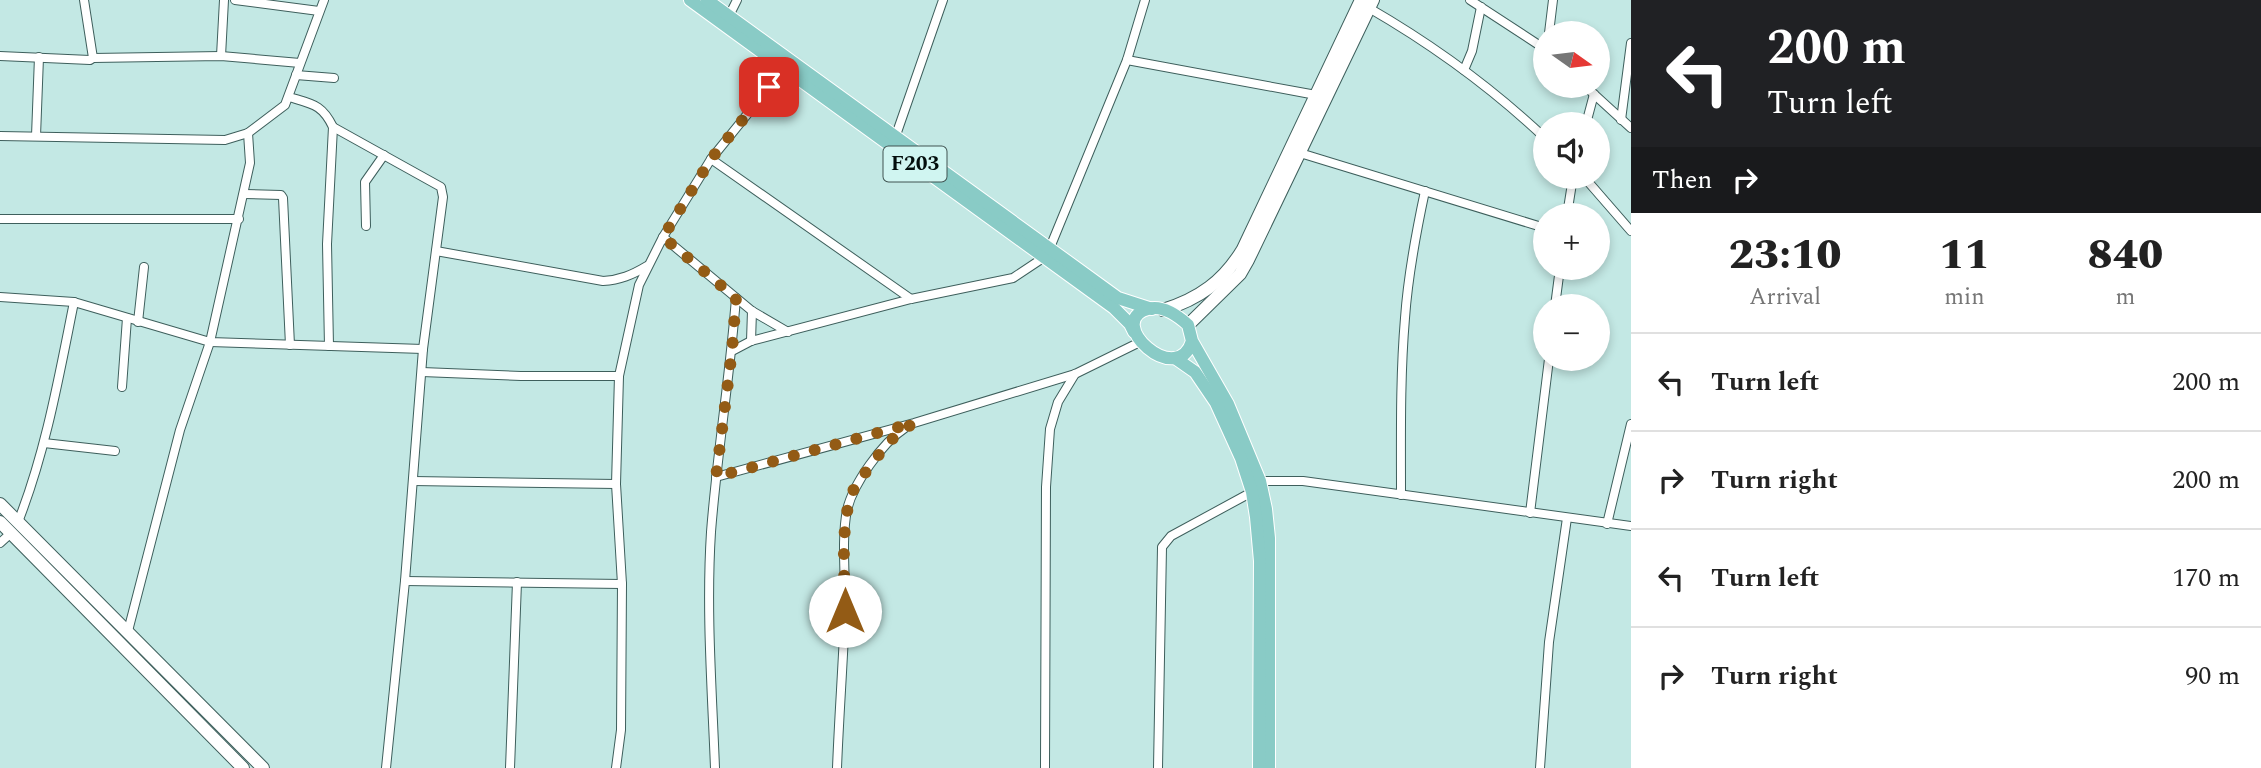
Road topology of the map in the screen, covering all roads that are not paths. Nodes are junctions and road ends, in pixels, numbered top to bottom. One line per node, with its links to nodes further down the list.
1 (84, 0): 22 (street)
2 (224, 0): 20 (street)
3 (234, 0): 14 (street)
4 (324, 0): 14 (street)
5 (690, 0): 25 (main road, F203)
6 (707, 0): 15 (main road, F203)
7 (737, 0): 15 (street)
8 (943, 0): 39 (street)
9 (1144, 0): 23 (street)
10 (1470, 0): 13 (street)
11 (1553, 0): 16 (street)
12 (1368, 3): 26 (street); 29 (main road); 40 (main road)
13 (1481, 7): 17 (street); 26 (street)
14 (319, 11): 24 (street)
15 (729, 16): 39 (main road, F203)
16 (1550, 21)
17 (1533, 41)
18 (1631, 43): 32 (street)
19 (0, 56): 21 (street)
20 (221, 56): 22 (street); 24 (street)
21 (39, 57): 22 (street); 38 (street)
22 (93, 58)
23 (1127, 60): 29 (street); 53 (street)
24 (300, 62): 27 (street)
25 (784, 69): 42 (street); 53 (main road, F203)
26 (1464, 70): 34 (street)
27 (296, 75): 28 (street); 30 (street)
28 (334, 78)
29 (1316, 95): 60 (main road)
30 (289, 97): 33 (street); 36 (street)
31 (1598, 98): 32 (street)
32 (1621, 120): 35 (street)
33 (333, 127): 41 (street); 71 (street)
34 (1533, 127)
35 (1631, 128)
36 (248, 132): 38 (street); 45 (street)
37 (0, 136): 38 (street)
38 (36, 136)
39 (895, 138): 53 (main road, F203)
40 (1300, 153): 44 (street); 64 (main road)
41 (384, 155): 49 (street); 52 (street)
42 (711, 159): 51 (street); 58 (street)
43 (1594, 189): 50 (street)
44 (1425, 191): 48 (street); 89 (street)
45 (244, 194): 47 (street); 70 (street)
46 (0, 219): 47 (street)
47 (239, 219): 69 (street)
48 (1533, 224)
49 (366, 226)
50 (1631, 231)
51 (663, 237): 54 (street); 57 (street)
52 (436, 251): 54 (street); 72 (street)
53 (1046, 254): 58 (street); 60 (main road, F203); 66 (main road, F203)
54 (649, 264): 78 (street)
55 (144, 267): 63 (street)
56 (0, 297): 59 (street)
57 (736, 298): 61 (street); 73 (street)
58 (911, 299): 65 (street)
59 (74, 302): 62 (street); 82 (street)
60 (1158, 309): 64 (main road); 66 (main road)
61 (752, 310): 65 (street); 67 (street)
62 (127, 318): 63 (street); 79 (street)
63 (138, 322): 69 (street)
64 (1188, 325): 68 (main road)
65 (788, 332): 67 (street)
66 (1138, 338): 74 (main road); 77 (street)
67 (751, 341): 73 (street)
68 (1192, 341): 74 (main road); 86 (main road)
69 (210, 342): 70 (street); 101 (street)
70 (290, 345): 71 (street)
71 (329, 346): 72 (street)
72 (423, 349): 76 (street)
73 (732, 351): 84 (street)
74 (1175, 358): 88 (main road)
75 (1548, 371): 91 (street)
76 (422, 372): 78 (street); 85 (street)
77 (1074, 374): 80 (street); 109 (street)
78 (620, 376): 87 (street)
79 (122, 387)
80 (914, 423): 84 (street); 108 (street)
81 (1631, 424): 94 (street)
82 (44, 443): 83 (street); 96 (street)
83 (114, 451)
84 (716, 477): 107 (street)
85 (413, 481): 87 (street); 98 (street)
86 (1260, 481): 89 (street); 112 (main road)
87 (616, 484): 100 (street)
88 (1252, 492): 110 (street); 111 (main road)
89 (1401, 495): 91 (street)
90 (0, 504): 96 (main road)
91 (1530, 513): 92 (street)
92 (1567, 518): 94 (street); 113 (street)
93 (0, 522): 96 (main road)
94 (1607, 524): 95 (street)
95 (1631, 526)
96 (14, 527): 97 (street); 101 (main road); 102 (main road)
97 (0, 543)
98 (405, 582): 99 (street); 104 (street)
99 (517, 582): 100 (street); 105 (street)
100 (622, 584): 106 (street)
101 (128, 631): 103 (main road)
102 (243, 768)
103 (263, 768)
104 (386, 768)
105 (510, 768)
106 (616, 768)
107 (715, 768)
108 (837, 768)
109 (1045, 768)
110 (1158, 768)
111 (1259, 768)
112 (1269, 768)
113 (1540, 768)

